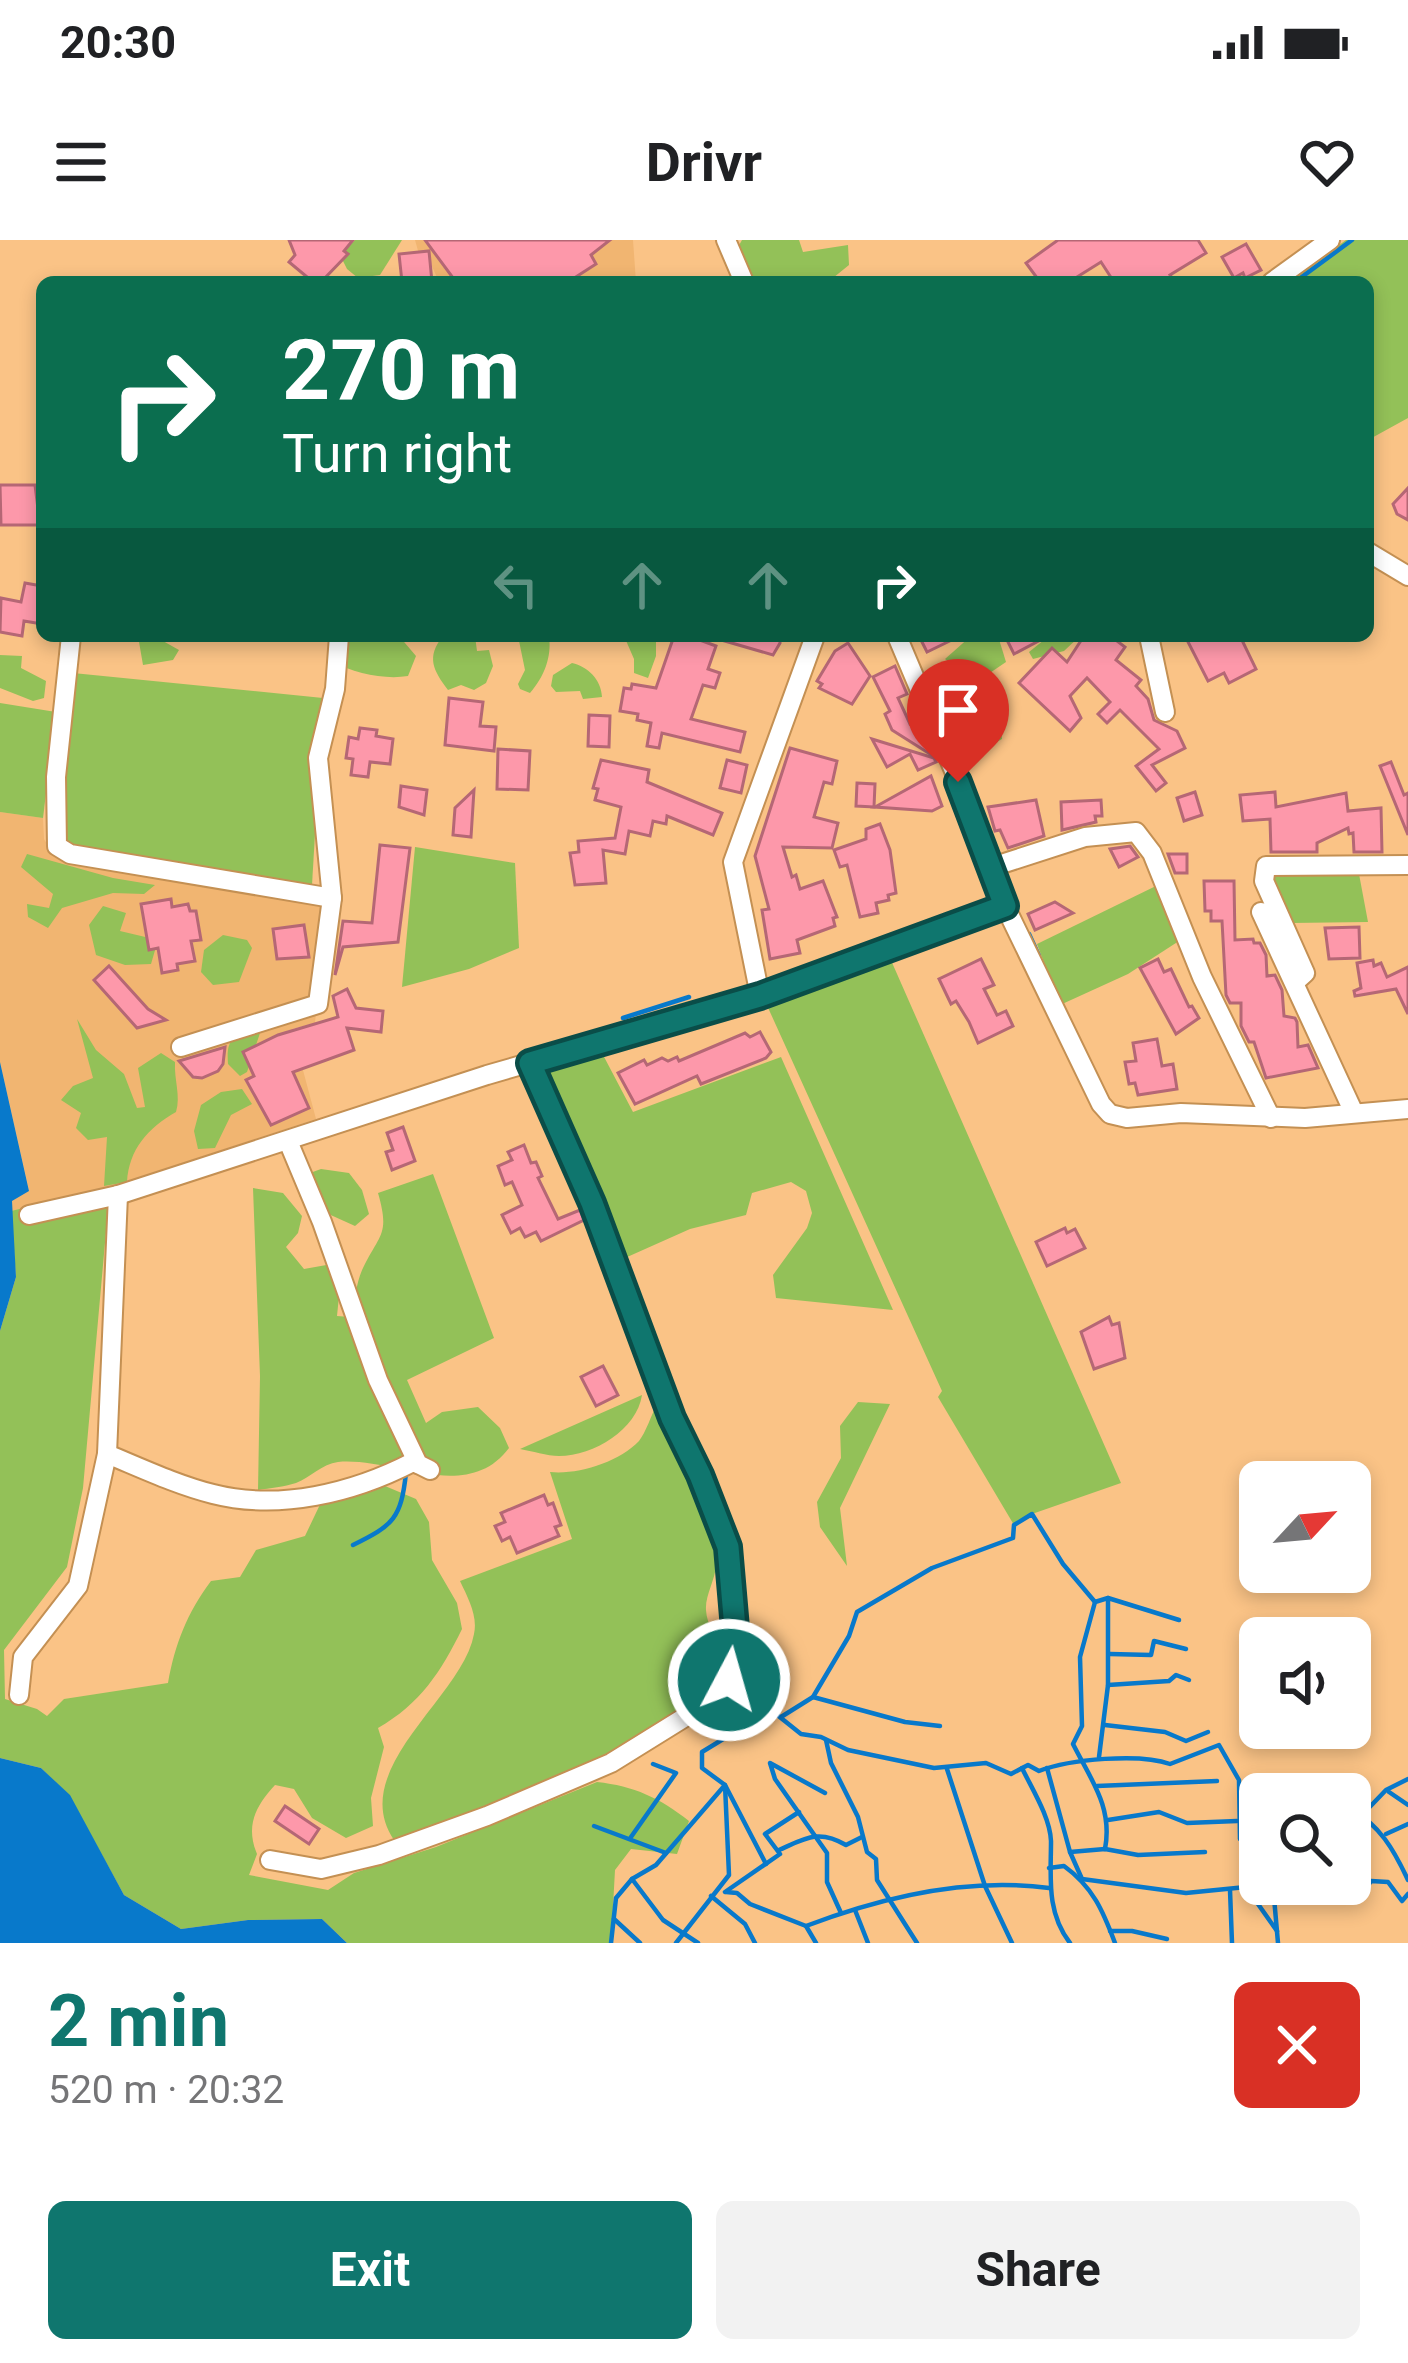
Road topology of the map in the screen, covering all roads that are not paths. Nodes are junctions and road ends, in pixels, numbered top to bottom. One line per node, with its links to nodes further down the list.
1 (726, 240): 3 (street)
2 (1330, 240): 4 (street)
3 (741, 276)
4 (1280, 276)
5 (1374, 556): 6 (street)
6 (1408, 576)
7 (70, 642): 15 (street)
8 (339, 642): 15 (street)
9 (813, 642): 19 (street)
10 (899, 642): 14 (street)
11 (1150, 642): 12 (street)
12 (1165, 712)
13 (1408, 865): 18 (street)
14 (992, 868): 16 (street); 24 (street)
15 (332, 898): 20 (street)
16 (1005, 906): 19 (street); 24 (street)
17 (1262, 912): 18 (street)
18 (1295, 982): 23 (street)
19 (760, 996): 21 (street)
20 (181, 1047)
21 (530, 1063): 25 (street); 30 (street)
22 (1408, 1109): 23 (street)
23 (1354, 1113): 24 (street)
24 (1271, 1118)
25 (288, 1141): 26 (street); 28 (street)
26 (118, 1195): 27 (street); 28 (street)
27 (29, 1215)
28 (107, 1454): 29 (street)
29 (19, 1695)
30 (270, 1860)

